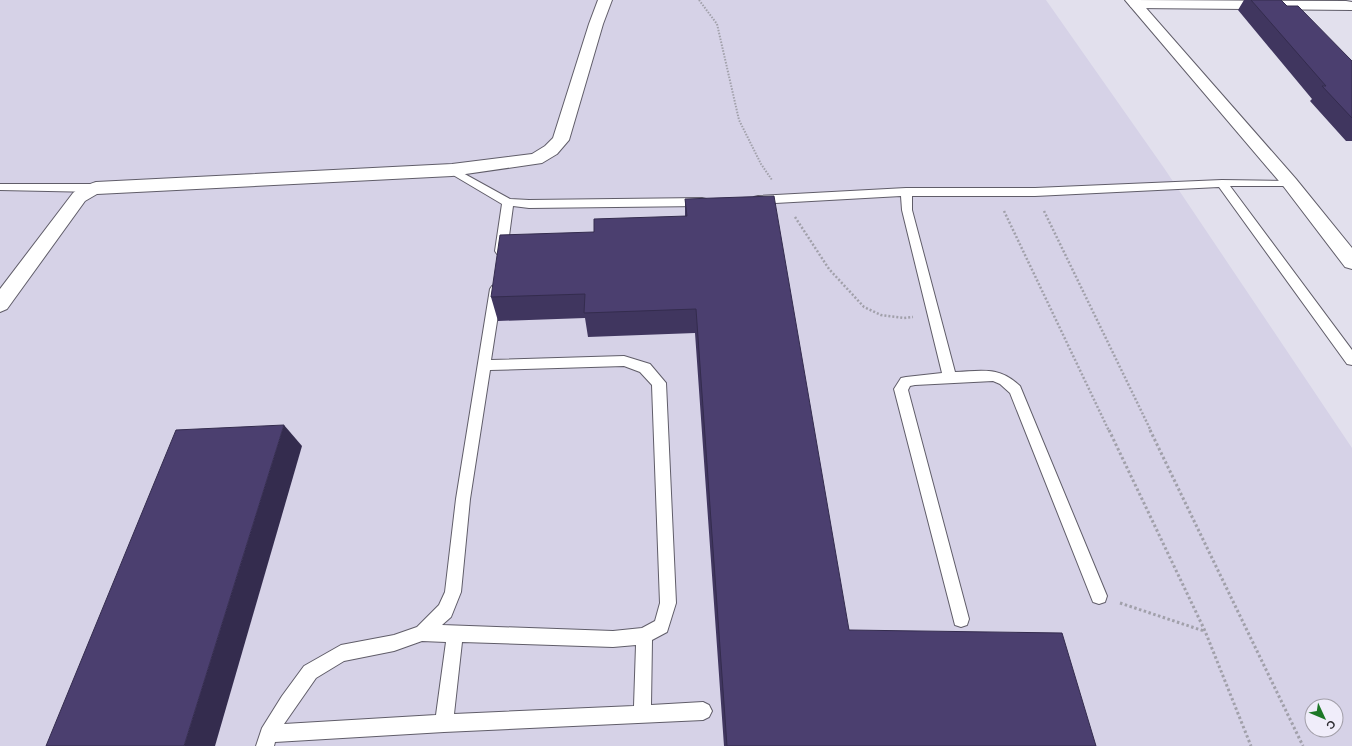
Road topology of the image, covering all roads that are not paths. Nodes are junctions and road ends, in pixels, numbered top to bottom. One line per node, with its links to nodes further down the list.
1 (605, 0): 4 (street)
2 (1134, 2): 3 (street); 6 (street)
3 (1352, 6)
4 (452, 170): 8 (street); 12 (lane)
5 (1222, 183): 6 (lane); 9 (lane); 15 (lane)
6 (1290, 183): 13 (street)
7 (0, 187): 8 (lane)
8 (96, 188): 14 (street)
9 (906, 192): 10 (lane); 17 (lane)
10 (744, 200)
11 (712, 201): 12 (lane)
12 (508, 202): 16 (lane)
13 (1352, 262)
14 (0, 304)
15 (1352, 360)
16 (484, 365): 20 (lane); 22 (lane)
17 (950, 378): 18 (lane); 19 (lane)
18 (1099, 596)
19 (961, 619)
20 (422, 633): 21 (lane); 26 (lane)
21 (455, 634): 22 (lane); 25 (lane)
22 (644, 636): 24 (lane)
23 (703, 711): 24 (lane)
24 (642, 714): 25 (lane)
25 (444, 723): 26 (lane)
26 (267, 740)

